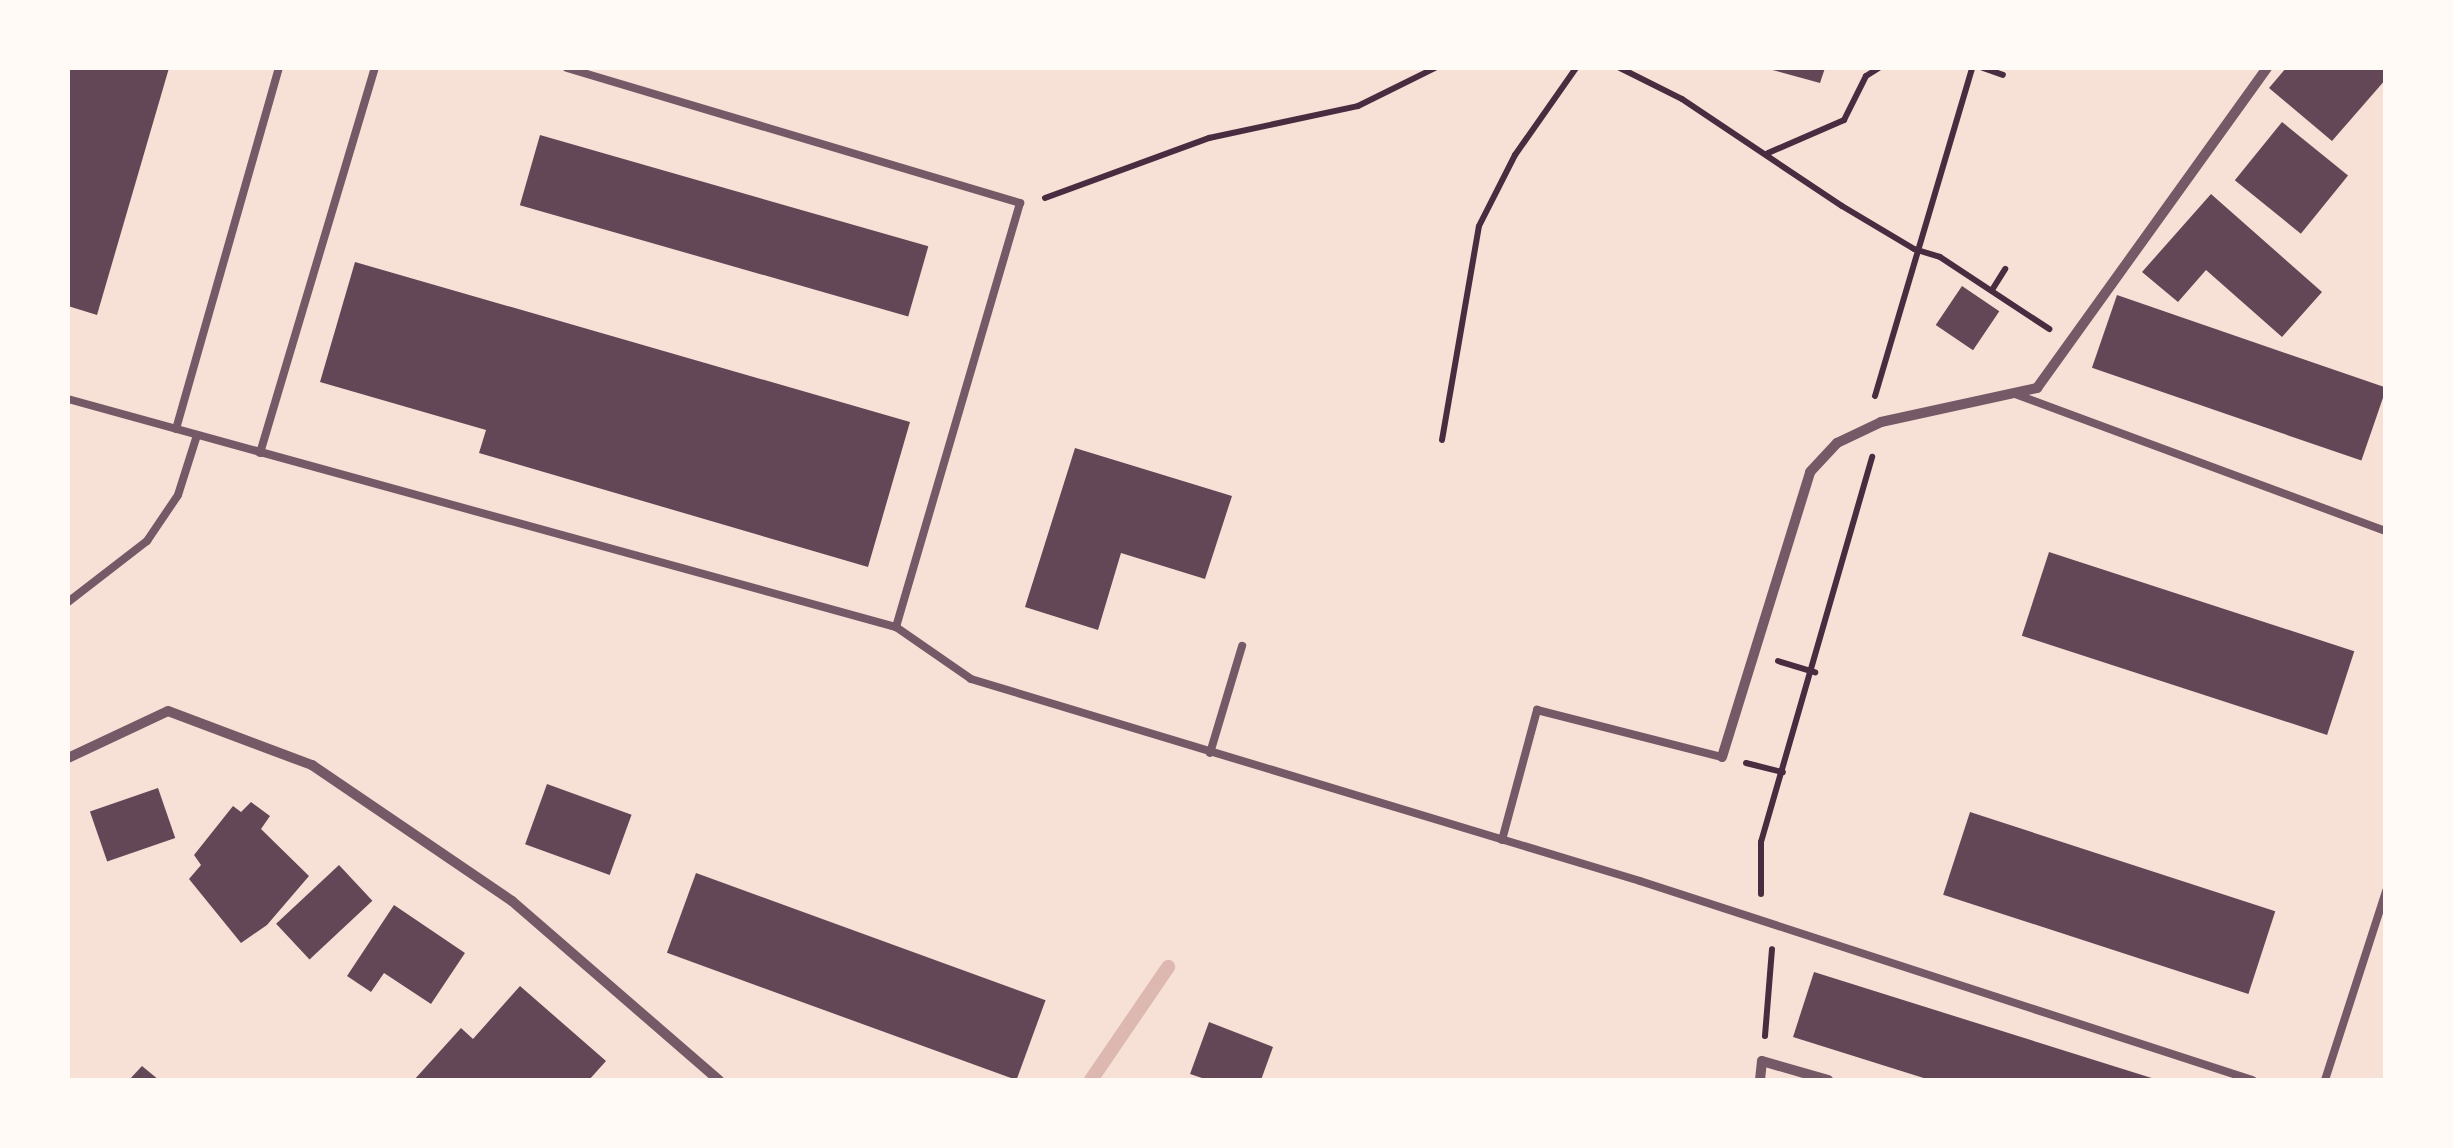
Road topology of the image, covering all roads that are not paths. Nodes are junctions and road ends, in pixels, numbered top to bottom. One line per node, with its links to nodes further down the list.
1 (279, 68): 7 (lane)
2 (375, 68): 9 (lane)
3 (568, 68): 12 (lane)
4 (2267, 68): 5 (street)
5 (2014, 394): 10 (lane); 15 (street)
6 (68, 400): 7 (lane)
7 (176, 430): 8 (lane)
8 (197, 435): 9 (lane); 11 (lane)
9 (260, 453): 12 (lane)
10 (2386, 531)
11 (68, 602)
12 (896, 627): 14 (lane)
13 (1242, 646): 14 (lane)
14 (1210, 753): 17 (lane)
15 (1722, 756): 17 (lane)
16 (68, 758): 19 (street)
17 (1502, 840): 22 (lane)
18 (2386, 891): 23 (lane)
19 (720, 1080)
20 (1760, 1080): 21 (street)
21 (1828, 1080)
22 (2252, 1080)
23 (2326, 1080)

